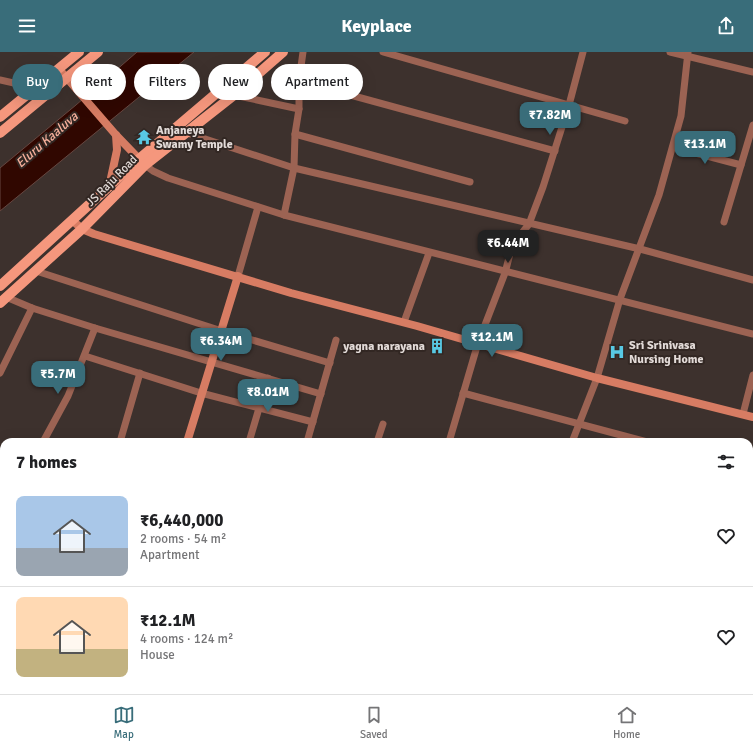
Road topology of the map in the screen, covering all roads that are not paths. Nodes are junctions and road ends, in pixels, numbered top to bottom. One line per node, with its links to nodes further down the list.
1 (79, 52): 12 (main road)
2 (98, 52): 16 (main road)
3 (265, 52): 37 (main road, JS Raju Road)
4 (283, 52): 13 (main road, JS Raju Road)
5 (303, 52): 11 (street)
6 (383, 52): 9 (street)
7 (582, 52): 26 (street)
8 (670, 52): 10 (street)
9 (395, 54): 26 (street)
10 (688, 54): 14 (street); 35 (street)
11 (301, 64)
12 (63, 66)
13 (263, 70)
14 (753, 72)
15 (63, 73): 16 (street)
16 (68, 78): 18 (main road); 34 (street)
17 (0, 80): 19 (street)
18 (63, 82)
19 (12, 83)
20 (363, 98): 36 (street)
21 (21, 100): 28 (main road)
22 (41, 100): 31 (main road)
23 (228, 100): 32 (main road, JS Raju Road)
24 (258, 100): 27 (street)
25 (300, 100): 27 (street)
26 (569, 106): 29 (street); 36 (street)
27 (300, 109): 33 (street)
28 (0, 117)
29 (625, 121)
30 (753, 126): 38 (street)
31 (0, 133)
32 (187, 133): 37 (main road, JS Raju Road); 39 (street)
33 (295, 134): 39 (street); 40 (street)
34 (116, 135): 37 (street); 41 (street)
35 (672, 147): 38 (street); 48 (street)
36 (555, 151): 46 (street)
37 (142, 162): 41 (main road, JS Raju Road); 42 (street); 47 (main road, JS Raju Road)
38 (741, 165): 45 (street)
39 (294, 168): 43 (street); 46 (street)
40 (470, 182)
41 (109, 187): 44 (main road, JS Raju Road)
42 (258, 207): 43 (street); 52 (street)
43 (284, 215): 49 (street)
44 (72, 220): 47 (street); 54 (main road, JS Raju Road)
45 (724, 222)
46 (529, 224): 48 (street); 51 (street)
47 (82, 229): 50 (main road, JS Raju Road); 52 (street)
48 (640, 249): 53 (street); 56 (street)
49 (428, 253): 51 (street); 58 (street)
50 (36, 270): 55 (main road, JS Raju Road); 60 (street)
51 (505, 273): 56 (street); 63 (street)
52 (238, 276): 58 (street); 60 (street)
53 (753, 280)
54 (0, 286)
55 (3, 300): 57 (street)
56 (620, 300): 61 (street); 71 (street)
57 (32, 308): 59 (street); 67 (street)
58 (404, 322): 63 (street)
59 (95, 328): 64 (street); 65 (street)
60 (222, 330): 65 (street); 66 (street)
61 (753, 334)
62 (336, 340): 66 (street)
63 (478, 343): 71 (street); 73 (street)
64 (85, 356): 68 (street); 81 (street)
65 (211, 361): 70 (street); 72 (street)
66 (330, 363): 74 (street)
67 (0, 373)
68 (140, 373): 72 (street); 82 (street)
69 (753, 375): 76 (street)
70 (268, 378): 74 (street); 75 (street)
71 (596, 378): 76 (street); 80 (street)
72 (201, 393): 75 (street); 83 (street)
73 (463, 393): 80 (street); 87 (street)
74 (321, 394): 78 (street)
75 (259, 409): 78 (street); 84 (street)
76 (743, 414): 77 (street)
77 (753, 417)
78 (312, 422): 85 (street)
79 (383, 424): 86 (street)
80 (578, 424): 88 (street); 89 (street)
81 (45, 438)
82 (121, 438)
83 (187, 438)
84 (250, 438)
85 (308, 438)
86 (378, 438)
87 (450, 438)
88 (573, 438)
89 (632, 438)

